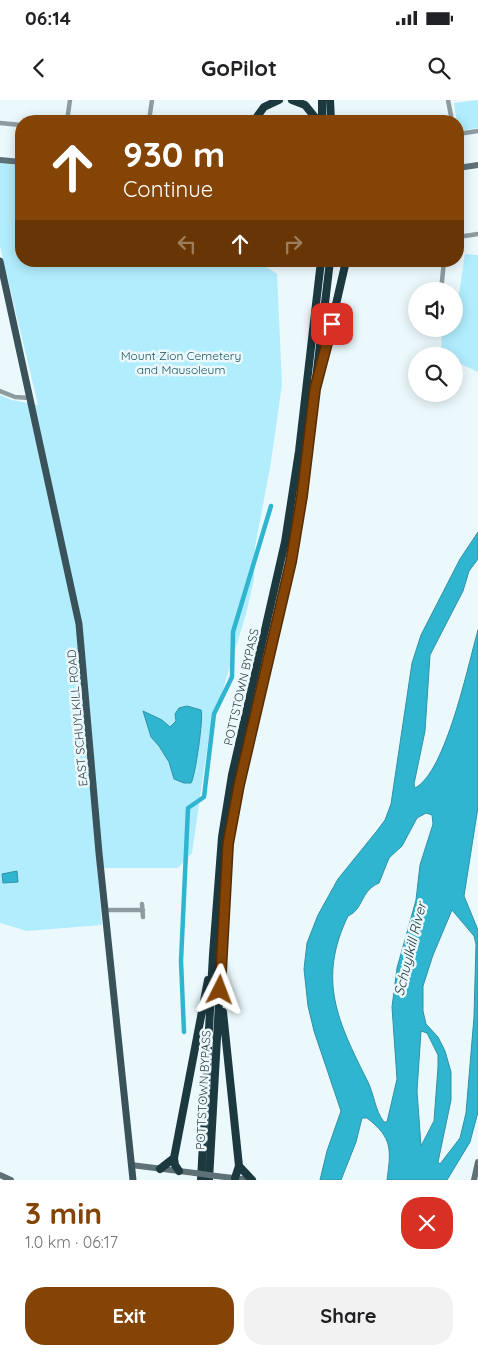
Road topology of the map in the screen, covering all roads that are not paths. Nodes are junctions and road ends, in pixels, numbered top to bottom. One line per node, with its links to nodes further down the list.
1 (70, 100): 8 (street)
2 (152, 100): 9 (street)
3 (279, 100): 10 (highway)
4 (292, 100): 11 (highway)
5 (322, 100): 12 (highway)
6 (330, 100): 13 (highway)
7 (450, 100): 14 (street)
8 (68, 115)
9 (150, 115)
10 (258, 115)
11 (313, 115)
12 (322, 115)
13 (331, 115)
14 (451, 115)
15 (0, 123): 16 (street)
16 (15, 125)
17 (478, 131): 18 (street)
18 (464, 133)
19 (0, 160): 20 (street)
20 (15, 161)
21 (478, 165): 22 (street)
22 (464, 167)
23 (478, 234): 24 (street)
24 (464, 236)
25 (0, 261): 33 (main road, EAST SCHUYLKILL ROAD)
26 (320, 267): 39 (highway, POTTSTOWN BYPASS)
27 (329, 267): 31 (highway, POTTSTOWN BYPASS)
28 (345, 267): 31 (highway)
29 (443, 267): 30 (street)
30 (442, 282)
31 (315, 389): 37 (highway, POTTSTOWN BYPASS)
32 (0, 391): 33 (street)
33 (30, 398): 35 (main road, EAST SCHUYLKILL ROAD)
34 (142, 904): 36 (street)
35 (105, 910): 36 (street); 42 (main road, EAST SCHUYLKILL ROAD)
36 (143, 910): 38 (street)
37 (224, 914): 43 (highway); 46 (highway, POTTSTOWN BYPASS)
38 (143, 917)
39 (213, 954): 40 (highway); 49 (highway, POTTSTOWN BYPASS)
40 (174, 1158): 44 (highway); 45 (highway)
41 (478, 1162): 51 (street)
42 (131, 1165): 44 (street); 48 (main road, EAST SCHUYLKILL ROAD)
43 (240, 1166): 47 (highway); 50 (highway)
44 (160, 1169): 45 (street)
45 (179, 1171): 46 (street, bridge)
46 (213, 1178): 47 (street)
47 (232, 1178): 50 (street)
48 (133, 1180)
49 (201, 1180)
50 (252, 1180)
51 (474, 1180)

